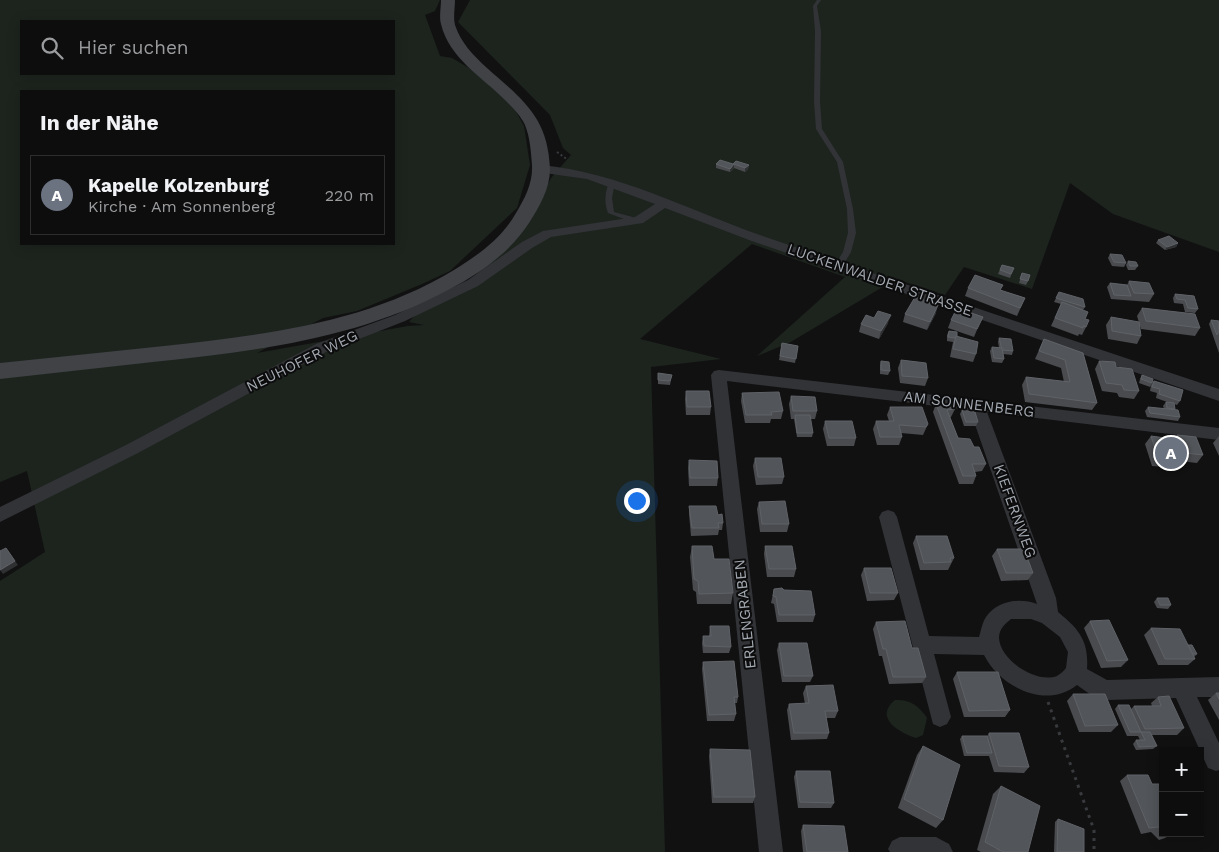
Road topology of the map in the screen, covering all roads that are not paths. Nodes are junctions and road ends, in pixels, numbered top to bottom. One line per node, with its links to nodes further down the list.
1 (448, 0): 3 (main road)
2 (819, 0): 7 (lane)
3 (541, 168): 4 (street, LUCKENWALDER STRASSE); 8 (main road)
4 (612, 182): 5 (street, LUCKENWALDER STRASSE); 6 (lane)
5 (663, 203): 6 (street, NEUHOFER WEG); 7 (street, LUCKENWALDER STRASSE)
6 (638, 220): 13 (street, NEUHOFER WEG)
7 (839, 265): 10 (street, LUCKENWALDER STRASSE)
8 (0, 371)
9 (719, 375): 11 (street, AM SONNENBERG); 24 (street, ERLENGRABEN)
10 (1219, 395)
11 (976, 405): 12 (street, AM SONNENBERG); 15 (street, KIEFERNWEG)
12 (1219, 434)
13 (0, 515)
14 (888, 517): 16 (street)
15 (1049, 617): 17 (street); 18 (street)
16 (922, 645): 17 (street); 21 (street)
17 (990, 646): 18 (street)
18 (1076, 673): 20 (street)
19 (1219, 687): 20 (street)
20 (1182, 688): 22 (street)
21 (940, 717)
22 (1216, 760)
23 (900, 848): 25 (street)
24 (771, 852)
25 (941, 852)

